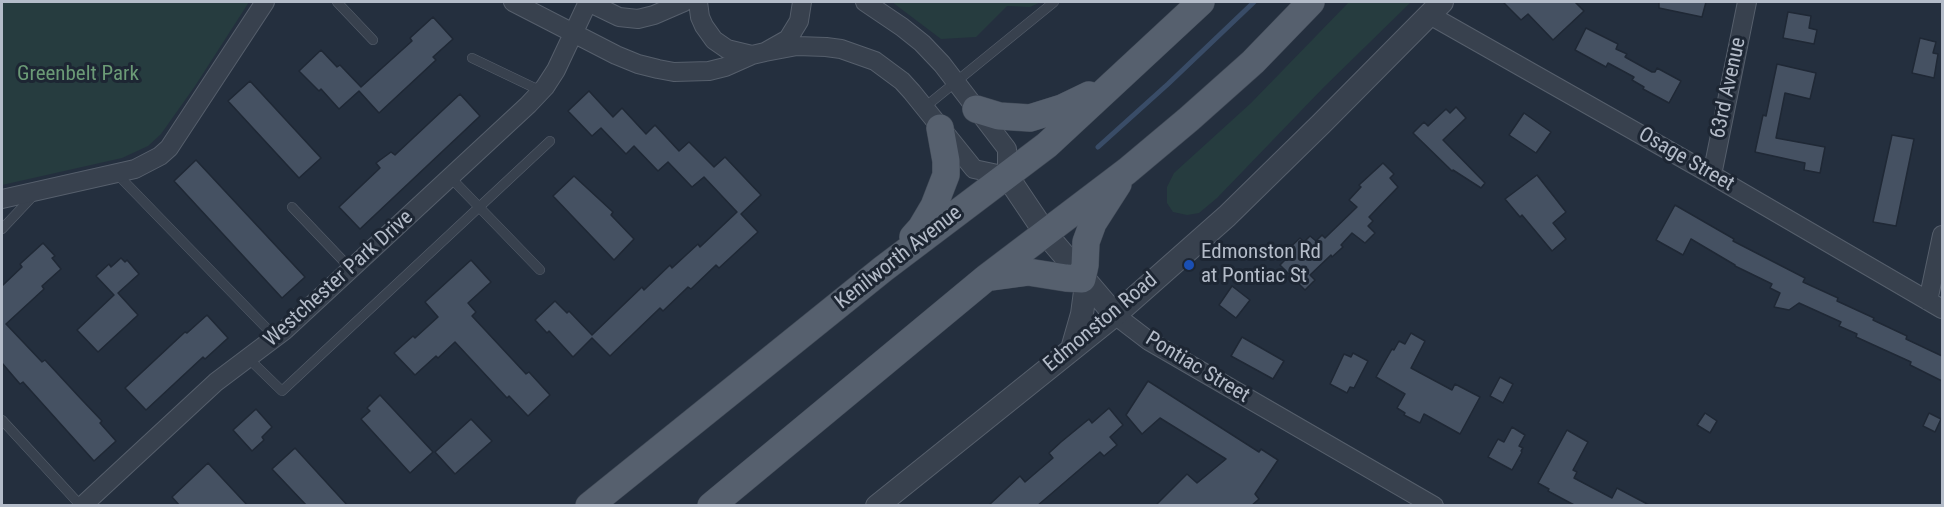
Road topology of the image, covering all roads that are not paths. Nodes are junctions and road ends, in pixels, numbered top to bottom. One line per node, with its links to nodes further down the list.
1 (265, 2): 25 (street)
2 (337, 2): 15 (lane)
3 (513, 2): 14 (street)
4 (588, 2): 5 (street, Westchester Park Drive); 14 (street, Westchester Park Drive)
5 (684, 2)
6 (699, 2): 16 (street)
7 (802, 2): 16 (street)
8 (865, 2): 19 (street)
9 (1054, 2): 19 (lane)
10 (1201, 2): 18 (main road, Kenilworth Avenue)
11 (1311, 2): 24 (main road)
12 (1747, 2): 26 (street, 63rd Avenue)
13 (1435, 8): 26 (street, Osage Street); 42 (street, Edmonston Road)
14 (573, 33): 16 (street); 20 (street, Westchester Park Drive)
15 (373, 40)
16 (759, 53): 22 (street)
17 (472, 58): 20 (lane)
18 (1119, 77): 21 (main road); 27 (main road, Kenilworth Avenue)
19 (956, 82): 21 (street); 22 (lane)
20 (541, 91): 28 (street, Westchester Park Drive)
21 (976, 109): 27 (street)
22 (932, 117): 27 (street); 37 (main road)
23 (550, 141): 32 (lane)
24 (1127, 171): 34 (main road); 40 (main road)
25 (115, 172): 29 (street); 43 (lane)
26 (1712, 175): 41 (street, Osage Street)
27 (1007, 176): 34 (street, Pontiac Street); 37 (main road, Kenilworth Avenue)
28 (450, 177): 32 (lane); 36 (street, Westchester Park Drive)
29 (40, 189): 30 (street); 33 (lane)
30 (2, 199)
31 (292, 207): 36 (lane)
32 (479, 207): 38 (lane); 45 (lane)
33 (2, 229)
34 (1046, 234): 39 (main road); 40 (street, Pontiac Street)
35 (1942, 235): 41 (street)
36 (351, 269): 43 (street, Westchester Park Drive)
37 (883, 269): 48 (main road, Kenilworth Avenue)
38 (540, 270)
39 (986, 278): 40 (main road); 49 (main road)
40 (1084, 281): 42 (street, Pontiac Street); 44 (street)
41 (1935, 305)
42 (1114, 315): 44 (street, Edmonston Road); 51 (street, Pontiac Street)
43 (276, 338): 45 (street, Westchester Park Drive)
44 (1072, 349): 50 (street, Edmonston Road)
45 (249, 359): 47 (street, Westchester Park Drive)
46 (2, 420): 47 (lane)
47 (81, 506)
48 (589, 506)
49 (711, 506)
50 (877, 506)
51 (1434, 506)

